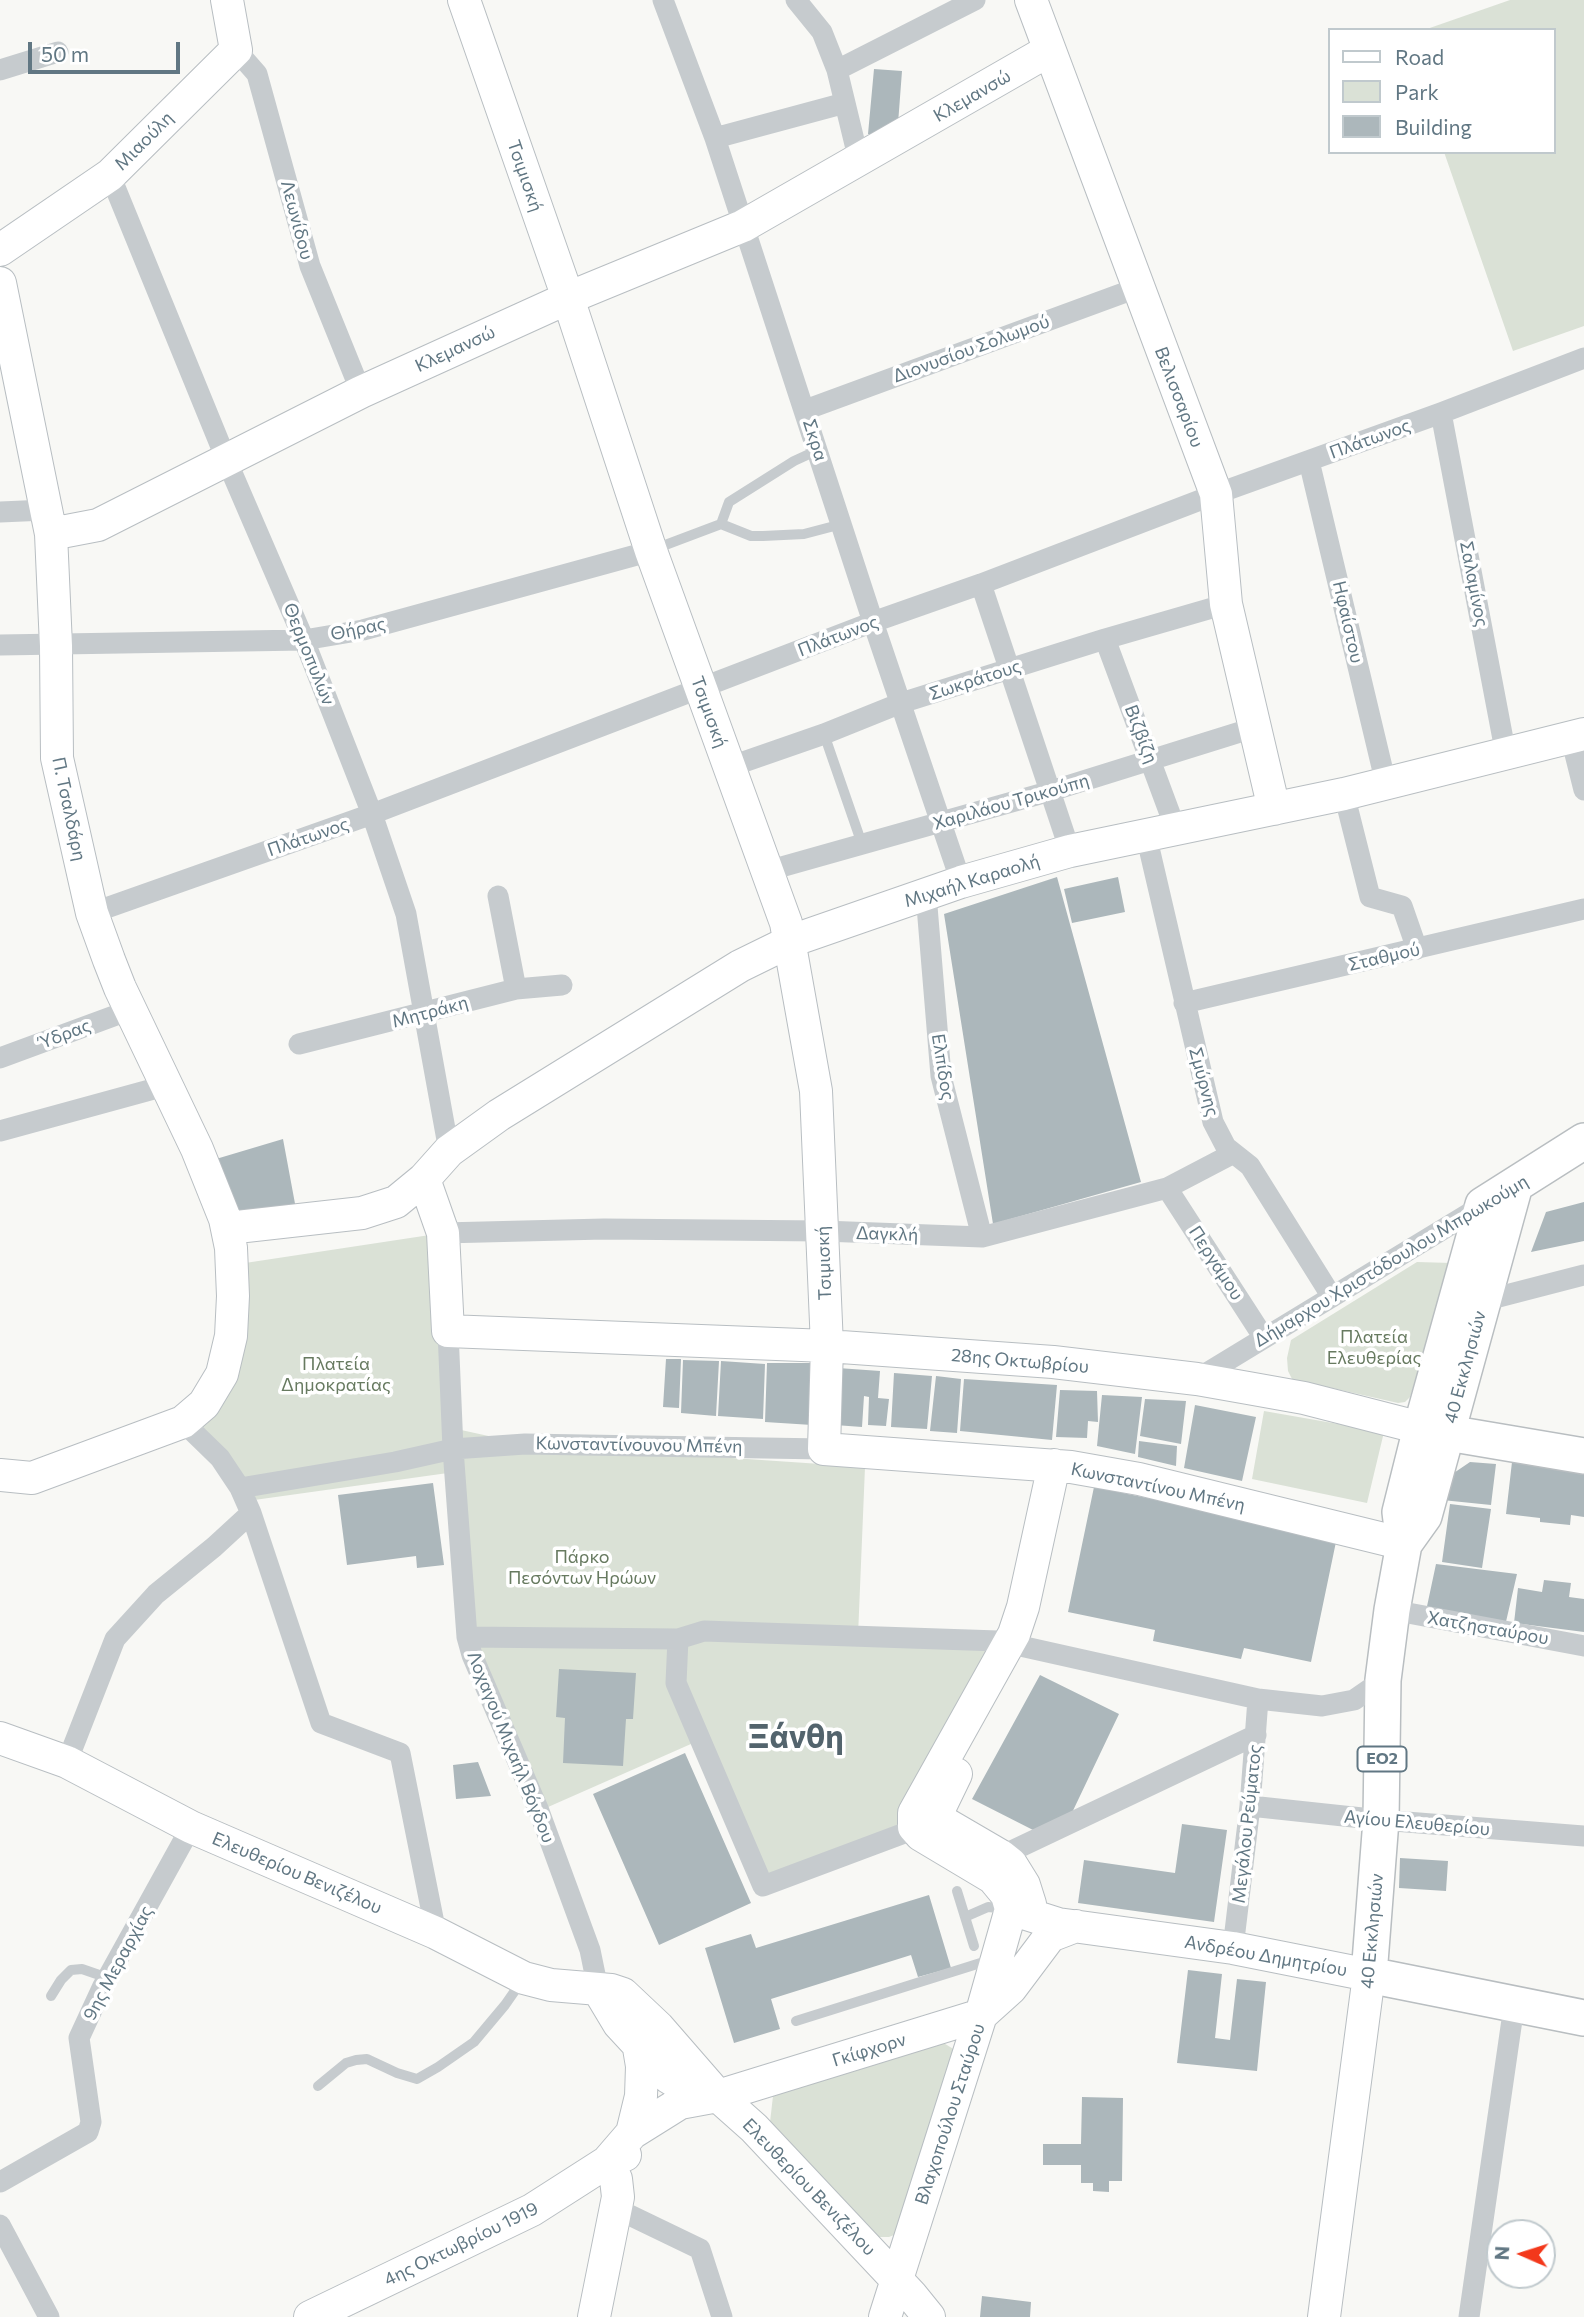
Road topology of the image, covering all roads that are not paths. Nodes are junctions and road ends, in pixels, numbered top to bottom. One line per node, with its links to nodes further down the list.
1 (227, 0): 7 (street)
2 (464, 0): 20 (street, Τσιμισκή)
3 (663, 0): 13 (street, Σκρα)
4 (796, 0): 11 (street)
5 (975, 0): 11 (street)
6 (1031, 0): 8 (street, Βελισσαρίου)
7 (236, 50): 15 (street, Μιαούλη); 23 (street, Λεωνίδου)
8 (1048, 51): 14 (street, Κλεμανσώ); 19 (street, Βελισσαρίου)
9 (58, 52): 10 (street)
10 (0, 70)
11 (837, 70): 12 (street)
12 (845, 103): 13 (street); 14 (street)
13 (715, 138): 16 (street, Σκρα)
14 (859, 161): 16 (street, Κλεμανσώ)
15 (110, 175): 17 (street, Μιαούλη); 27 (street, Θερμοπυλών)
16 (743, 226): 20 (street, Κλεμανσώ); 24 (street, Σκρα)
17 (0, 250)
18 (0, 282): 21 (street, Π. Τσαλδάρη)
19 (1137, 288): 24 (street, Διονυσίου Σολωμού); 29 (street, Βελισσαρίου)
20 (568, 298): 23 (street, Κλεμανσώ); 34 (street, Τσιμισκή)
21 (5, 335): 31 (street, Π. Τσαλδάρη)
22 (1584, 358): 25 (street, Πλάτωνος)
23 (361, 392): 27 (street, Κλεμανσώ)
24 (805, 411): 26 (street, Σκρα)
25 (1441, 413): 28 (street, Πλάτωνος); 48 (street, Σαλαμίνος)
26 (818, 450): 32 (lane); 33 (street, Σκρα)
27 (226, 459): 31 (street, Κλεμανσώ); 39 (street, Θερμοπυλών)
28 (1309, 461): 29 (street, Πλάτωνος); 51 (street, Ηφαίστου)
29 (1216, 494): 35 (street, Πλάτωνος); 36 (street, Βελισσαρίου)
30 (0, 512): 31 (street)
31 (48, 522): 41 (street, Π. Τσαλδάρη)
32 (721, 524): 33 (lane); 34 (lane)
33 (842, 524): 37 (street, Σκρα)
34 (651, 551): 39 (street, Θήρας); 43 (street, Τσιμισκή)
35 (981, 584): 37 (street, Πλάτωνος); 42 (street)
36 (1226, 604): 38 (street, Σωκράτους); 45 (street, Βελισσαρίου)
37 (873, 622): 43 (street, Πλάτωνος); 44 (street, Σκρα)
38 (1105, 639): 42 (street, Σωκράτους); 49 (street, Βιζβίζη)
39 (304, 640): 41 (street, Θήρας); 56 (street, Θερμοπυλών)
40 (0, 645): 41 (street, Θήρας)
41 (56, 646): 66 (street, Π. Τσαλδάρη)
42 (1009, 669): 44 (street, Σωκράτους); 53 (street)
43 (702, 689): 50 (street, Τσιμισκή); 56 (street, Πλάτωνος)
44 (901, 703): 46 (street, Σωκράτους); 57 (street, Σκρα)
45 (1253, 728): 49 (street, Χαριλάου Τρικούπη); 55 (street, Βελισσαρίου)
46 (824, 734): 50 (street, Σωκράτους); 59 (lane)
47 (1578, 736): 48 (street, Μιχαήλ Καραολή); 52 (street)
48 (1506, 755): 51 (street, Μιχαήλ Καραολή)
49 (1152, 760): 53 (street, Χαριλάου Τρικούπη); 58 (street, Βιζβίζη)
50 (729, 767): 61 (street, Τσιμισκή)
51 (1386, 784): 54 (street, Μιχαήλ Καραολή)
52 (1584, 790)
53 (1051, 791): 57 (street, Χαριλάου Τρικούπη); 60 (street)
54 (1344, 794): 55 (street, Μιχαήλ Καραολή); 68 (street)
55 (1274, 809): 58 (street, Μιχαήλ Καραολή)
56 (372, 814): 66 (street, Πλάτωνος); 73 (street, Θερμοπυλών)
57 (941, 821): 59 (street, Χαριλάου Τρικούπη); 62 (street, Σκρα)
58 (1161, 832): 60 (street, Μιχαήλ Καραολή); 71 (street, Σμύρνης)
59 (862, 844): 61 (street, Χαριλάου Τρικούπη)
60 (1070, 851): 62 (street, Μιχαήλ Καραολή)
61 (766, 871): 67 (street, Τσιμισκή)
62 (961, 882): 63 (street, Μιχαήλ Καραολή)
63 (926, 894): 67 (street, Μιχαήλ Καραολή); 88 (street, Ελπίδος)
64 (498, 896): 70 (street)
65 (1584, 909): 68 (street, Σταθμού)
66 (92, 913): 72 (street, Π. Τσαλδάρη)
67 (791, 941): 79 (street, Μιχαήλ Καραολή); 86 (street, Τσιμισκή)
68 (1418, 949): 71 (street, Σταθμού)
69 (562, 985): 70 (street, Μητράκη)
70 (516, 989): 73 (street, Μητράκη)
71 (1184, 1003): 80 (street, Σμύρνης)
72 (131, 1010): 75 (street, Ύδρας); 76 (street, Π. Τσαλδάρη)
73 (423, 1014): 74 (street, Μητράκη); 79 (street, Θερμοπυλών)
74 (299, 1044)
75 (0, 1058)
76 (168, 1085): 77 (street); 85 (street, Π. Τσαλδάρη)
77 (0, 1131)
78 (1584, 1141): 82 (main road, Δήμαρχου Χριστόδουλου Μπρωκούμη)
79 (449, 1151): 81 (street, Μιχαήλ Καραολή)
80 (1232, 1154): 83 (street, Δαγκλή); 90 (street, Σμύρνης)
81 (424, 1179): 85 (street, Μιχαήλ Καραολή); 87 (street)
82 (1515, 1185): 84 (main road, Δήμαρχου Χριστόδουλου Μπρωκούμη); 91 (main road, 40 Εκκλησιών / ΕΟ2)
83 (1167, 1188): 88 (street, Δαγκλή); 93 (street, Περγάμου)
84 (1483, 1205): 90 (street, Δήμαρχου Χριστόδουλου Μπρωκούμη); 97 (main road, 40 Εκκλησιών / ΕΟ2)
85 (228, 1228): 96 (street, Π. Τσαλδάρη)
86 (823, 1231): 87 (street, Δαγκλή); 88 (street, Δαγκλή); 94 (street, Τσιμισκή)
87 (443, 1233): 92 (street)
88 (982, 1237)
89 (1584, 1275): 91 (street)
90 (1332, 1297): 93 (street, Δήμαρχου Χριστόδουλου Μπρωκούμη)
91 (1483, 1301): 97 (main road, 40 Εκκλησιών / ΕΟ2)
92 (448, 1332): 94 (street, 28ης Οκτωβρίου); 98 (street, Λοχαγού Μιχαήλ Βόγδου)
93 (1264, 1338): 95 (street, Δήμαρχου Χριστόδουλου Μπρωκούμη)
94 (827, 1346): 95 (street, 28ης Οκτωβρίου); 99 (street, Τσιμισκή)
95 (1197, 1379): 97 (street, 28ης Οκτωβρίου)
96 (183, 1422): 102 (street); 103 (street)
97 (1434, 1431): 100 (main road, 28ης Οκτωβρίου); 105 (main road, 40 Εκκλησιών / ΕΟ2)
98 (453, 1449): 99 (street, Κωνσταντίνουνου Μπένη); 103 (street, Κωνσταντίνουνου Μπένη); 107 (street, Λοχαγού Μιχαήλ Βόγδου)
99 (824, 1449): 101 (street, Κωνσταντίνου Μπένη)
100 (1584, 1456)
101 (1062, 1466): 105 (street, Κωνσταντίνου Μπένη); 109 (street)
102 (0, 1475)
103 (240, 1488): 104 (street)
104 (251, 1513): 115 (street); 126 (street)
105 (1404, 1544): 106 (main road, 40 Εκκλησιών / ΕΟ2)
106 (1392, 1610): 110 (street, Χατζησταύρου); 111 (main road, 40 Εκκλησιών / ΕΟ2)
107 (467, 1637): 108 (street); 133 (street, Λοχαγού Μιχαήλ Βόγδου)
108 (678, 1639): 109 (street); 118 (street)
109 (1018, 1644): 112 (street); 118 (street)
110 (1584, 1646)
111 (1383, 1681): 112 (street); 117 (main road, 40 Εκκλησιών / ΕΟ2)
112 (1258, 1699): 113 (street, Μεγάλου Ρεύματος)
113 (1256, 1735): 116 (street, Μεγάλου Ρεύματος); 121 (street)
114 (0, 1738): 115 (street, Ελευθερίου Βενιζέλου)
115 (67, 1762): 119 (street, Ελευθερίου Βενιζέλου)
116 (1250, 1806): 117 (street, Αγίου Ελευθερίου); 127 (street, Μεγάλου Ρεύματος)
117 (1381, 1820): 120 (street, Αγίου Ελευθερίου); 129 (main road, 40 Εκκλησιών / ΕΟ2)
118 (927, 1824): 121 (street); 123 (street)
119 (191, 1827): 126 (street, Ελευθερίου Βενιζέλου); 130 (street, 9ης Μεραρχίας)
120 (1584, 1836)
121 (1001, 1856): 123 (street)
122 (957, 1891): 124 (lane)
123 (1020, 1913): 124 (lane); 125 (street, Ανδρέου Δημητρίου); 128 (street, Βλαχοπούλου Σταύρου); 132 (street, Βλαχοπούλου Σταύρου)
124 (965, 1917): 128 (lane)
125 (1076, 1926): 127 (street, Ανδρέου Δημητρίου); 132 (street)
126 (436, 1933): 131 (street, Ελευθερίου Βενιζέλου)
127 (1233, 1948): 129 (street, Ανδρέου Δημητρίου)
128 (986, 1952): 136 (street, Βλαχοπούλου Σταύρου); 138 (lane)
129 (1369, 1975): 135 (main road, Ανδρέου Δημητρίου); 153 (street, 40 Εκκλησιών)
130 (108, 1978): 134 (lane); 144 (street, 9ης Μεραρχίας)
131 (524, 1978): 133 (street, Ελευθερίου Βενιζέλου); 140 (lane)
132 (1010, 1988): 136 (street, Γκίφχορν); 147 (street, Βλαχοπούλου Σταύρου)
133 (598, 1989): 139 (street, Λοχαγού Μιχαήλ Βόγδου); 141 (street)
134 (51, 1996)
135 (1514, 2006): 137 (main road, Ανδρέου Δημητρίου); 154 (street)
136 (981, 2015): 141 (street, Γκίφχορν); 147 (street, Βλαχοπούλου Σταύρου)
137 (1584, 2018)
138 (796, 2021)
139 (639, 2048): 141 (street, Λοχαγού Μιχαήλ Βόγδου); 142 (street)
140 (318, 2086)
141 (718, 2096): 142 (street, 4ης Οκτωβρίου 1919); 143 (street, 4ης Οκτωβρίου 1919); 147 (street, Ελευθερίου Βενιζέλου)
142 (632, 2133): 143 (street, 4ης Οκτωβρίου 1919)
143 (607, 2162): 145 (street); 149 (street, 4ης Οκτωβρίου 1919)
144 (0, 2182)
145 (617, 2209): 150 (street); 151 (street)
146 (0, 2225): 148 (street)
147 (911, 2302): 152 (street, Βλαχοπούλου Σταύρου)
148 (49, 2317)
149 (310, 2317)
150 (594, 2317)
151 (722, 2317)
152 (885, 2317)
153 (1324, 2317)
154 (1469, 2317)

